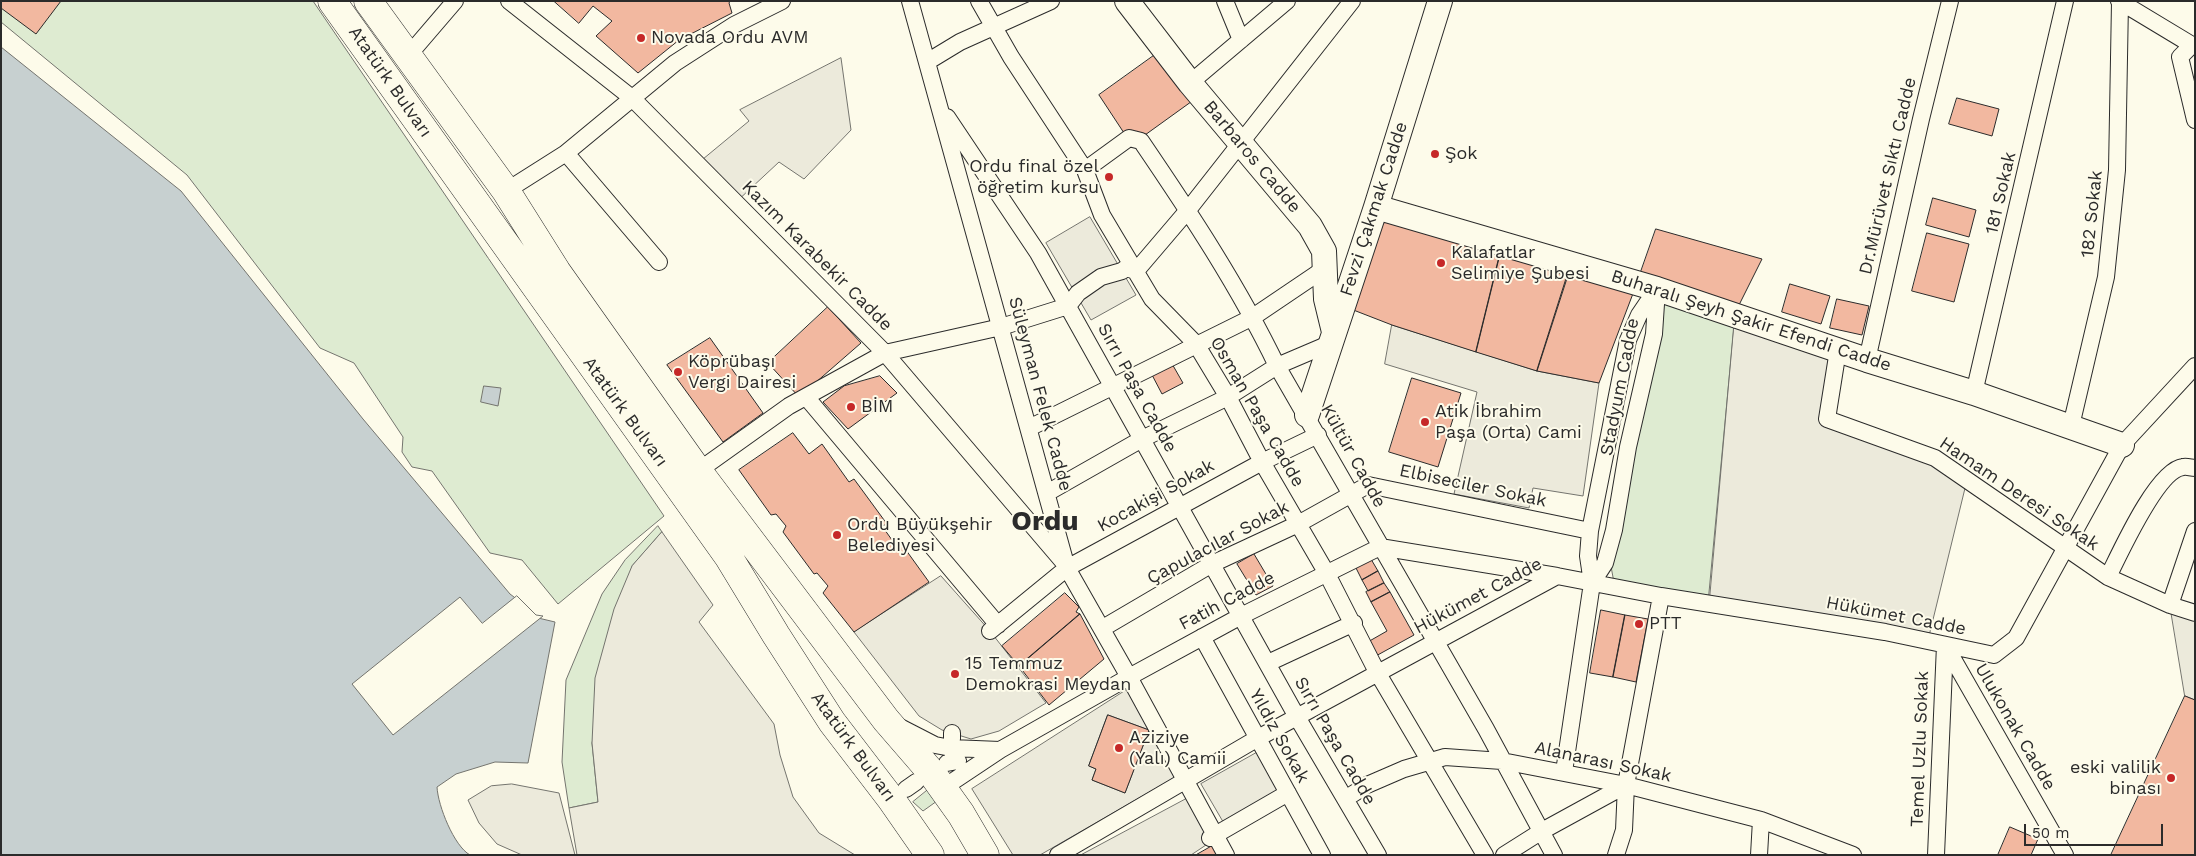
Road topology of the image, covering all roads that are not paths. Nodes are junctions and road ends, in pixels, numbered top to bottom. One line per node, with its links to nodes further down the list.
1 (332, 1): 100 (highway, Atatürk Bulvarı)
2 (368, 1): 20 (highway, Atatürk Bulvarı)
3 (455, 1): 20 (street)
4 (509, 1): 23 (street, Kazım Karabekir Cadde)
5 (782, 1): 23 (street)
6 (910, 1): 21 (street, Süleyman Felek Cadde)
7 (980, 1): 17 (street, Osman Paşa Cadde)
8 (1051, 1): 17 (street)
9 (1127, 1): 22 (street, Barbaros Cadde)
10 (1225, 1): 18 (street)
11 (1287, 1): 18 (street)
12 (1352, 1): 26 (street)
13 (1440, 1): 30 (street, Fevzi Çakmak Cadde)
14 (1950, 1): 43 (street, Dr.Mürüvet Sıktı Cadde)
15 (2065, 1): 47 (street, 181 Sokak)
16 (2120, 2): 19 (street); 51 (street, 182 Sokak)
17 (993, 26): 21 (street); 28 (street, Osman Paşa Cadde)
18 (1241, 40): 22 (street)
19 (2193, 45): 25 (street)
20 (408, 57): 29 (highway, Atatürk Bulvarı)
21 (927, 62): 24 (street, Süleyman Felek Cadde)
22 (1190, 83): 26 (street, Barbaros Cadde)
23 (632, 98): 27 (street); 42 (street, Kazım Karabekir Cadde)
24 (939, 104): 36 (street, Sırrı Paşa Cadde); 38 (street, Süleyman Felek Cadde)
25 (2195, 120)
26 (1242, 144): 31 (street); 33 (street, Barbaros Cadde)
27 (566, 153): 29 (street); 32 (street)
28 (1085, 170): 31 (street, Kültür Cadde); 34 (street, Osman Paşa Cadde)
29 (506, 192): 57 (highway, Atatürk Bulvarı)
30 (1376, 207): 35 (street, Buharalı Şeyh Şakir Efendi Cadde); 39 (street, Fevzi Çakmak Cadde)
31 (1188, 210): 34 (street); 37 (street, Kültür Cadde)
32 (659, 262)
33 (1324, 269): 37 (street); 39 (street, Barbaros Cadde)
34 (1136, 271): 36 (street); 40 (street, Osman Paşa Cadde)
35 (1657, 289): 41 (street, Buharalı Şeyh Şakir Efendi Cadde); 62 (street, Stadyum Cadde); 71 (street, Stadyum Cadde)
36 (1068, 306): 38 (street); 46 (street, Sırrı Paşa Cadde)
37 (1253, 317): 40 (street); 44 (street, Kültür Cadde)
38 (1001, 327): 42 (street); 52 (street, Süleyman Felek Cadde)
39 (1332, 337): 44 (street); 50 (street, Fevzi Çakmak Cadde)
40 (1196, 344): 46 (street); 49 (street, Osman Paşa Cadde)
41 (1838, 350): 43 (street, Buharalı Şeyh Şakir Efendi Cadde); 65 (street, Hamam Deresi Sokak)
42 (885, 353): 48 (street); 67 (street, Kazım Karabekir Cadde)
43 (1867, 360): 47 (street, Buharalı Şeyh Şakir Efendi Cadde)
44 (1277, 366): 49 (street); 50 (street, Kültür Cadde)
45 (2195, 366): 54 (street)
46 (1112, 386): 52 (street); 53 (street, Sırrı Paşa Cadde)
47 (1974, 393): 51 (street, Buharalı Şeyh Şakir Efendi Cadde)
48 (807, 398): 57 (street); 67 (street, Kocakişi Sokak)
49 (1228, 398): 53 (street); 55 (street, Osman Paşa Cadde)
50 (1312, 425): 55 (street, Kocakişi Sokak); 59 (street, Kültür Cadde)
51 (2071, 426): 54 (street, Buharalı Şeyh Şakir Efendi Cadde)
52 (1029, 428): 58 (street, Süleyman Felek Cadde)
53 (1142, 439): 58 (street); 60 (street, Sırrı Paşa Cadde)
54 (2122, 445): 65 (street)
55 (1262, 462): 60 (street, Kocakişi Sokak); 61 (street, Osman Paşa Cadde)
56 (2195, 468): 70 (street)
57 (698, 471): 85 (highway, Atatürk Bulvarı)
58 (1047, 493): 67 (street, Süleyman Felek Cadde)
59 (1352, 495): 61 (street, Çapulacılar Sokak); 62 (street, Elbiseciler Sokak); 64 (street, Kültür Cadde)
60 (1180, 506): 66 (street, Sırrı Paşa Cadde); 67 (street, Kocakişi Sokak)
61 (1298, 524): 66 (street, Çapulacılar Sokak); 68 (street, Osman Paşa Cadde)
62 (1590, 531): 71 (street, Stadyum Cadde)
63 (2195, 532): 73 (street)
64 (1380, 547): 68 (street, Fatih Cadde); 69 (street); 79 (street, Kültür Cadde)
65 (2066, 550): 70 (street, Hamam Deresi Sokak); 80 (street, Hükümet Cadde)
66 (1212, 564): 75 (street, Sırrı Paşa Cadde); 77 (street, Çapulacılar Sokak)
67 (1068, 568): 77 (street, Süleyman Felek Cadde)
68 (1326, 572): 75 (street, Fatih Cadde); 76 (street, Osman Paşa Cadde)
69 (1557, 576): 71 (street, Hükümet Cadde); 79 (street, Hükümet Cadde)
70 (2108, 577): 73 (street, Hamam Deresi Sokak)
71 (1592, 584): 72 (street, Hükümet Cadde); 91 (street, Stadyum Cadde)
72 (1661, 596): 80 (street, Hükümet Cadde); 93 (street)
73 (2170, 605): 74 (street, Hamam Deresi Sokak)
74 (2195, 613)
75 (1241, 616): 78 (street, Fatih Cadde); 81 (street, Sırrı Paşa Cadde)
76 (1354, 623): 81 (street); 82 (street, Osman Paşa Cadde)
77 (1103, 628): 83 (street, Süleyman Felek Cadde)
78 (1202, 637): 83 (street, Fatih Cadde); 86 (street, Yıldız Sokak)
79 (1435, 641): 82 (street, Hükümet Cadde); 89 (street, Kültür Cadde)
80 (1944, 645): 112 (street, Temel Uzlu Sokak); 113 (street, Ulukonak Cadde)
81 (1268, 664): 84 (street, Sırrı Paşa Cadde)
82 (1378, 672): 84 (street, Hükümet Cadde); 90 (street, Osman Paşa Cadde)
83 (1130, 676): 87 (street, Fatih Cadde); 92 (street, Süleyman Felek Cadde)
84 (1297, 717): 86 (street, Hükümet Cadde); 95 (street, Sırrı Paşa Cadde)
85 (886, 720): 87 (street); 88 (highway, Atatürk Bulvarı)
86 (1258, 738): 92 (street, Hükümet Cadde); 94 (street, Yıldız Sokak)
87 (1000, 750): 88 (street, Fatih Cadde)
88 (949, 756): 101 (highway, Atatürk Bulvarı)
89 (1502, 760): 90 (street, Alanarası Sokak); 91 (street, Alanarası Sokak); 97 (street, Kültür Cadde)
90 (1430, 762): 95 (street, Alanarası Sokak); 106 (street, Osman Paşa Cadde)
91 (1564, 772): 93 (street, Alanarası Sokak)
92 (1186, 779): 98 (street, Süleyman Felek Cadde); 102 (street, Hükümet Cadde)
93 (1626, 784): 96 (street, Alanarası Sokak); 97 (street); 109 (street)
94 (1288, 793): 98 (street); 104 (street, Yıldız Sokak)
95 (1345, 799): 105 (street, Sırrı Paşa Cadde)
96 (1761, 820): 99 (street, Alanarası Sokak); 110 (street)
97 (1542, 831): 107 (street); 108 (street, Kültür Cadde)
98 (1213, 836): 103 (street, Süleyman Felek Cadde)
99 (1831, 851): 111 (street, Alanarası Sokak)
100 (930, 855)
101 (985, 855)
102 (1058, 855)
103 (1226, 855)
104 (1322, 855)
105 (1378, 855)
106 (1485, 855)
107 (1504, 855)
108 (1554, 855)
109 (1616, 855)
110 (1759, 855)
111 (1853, 855)
112 (1936, 855)
113 (2065, 855)

